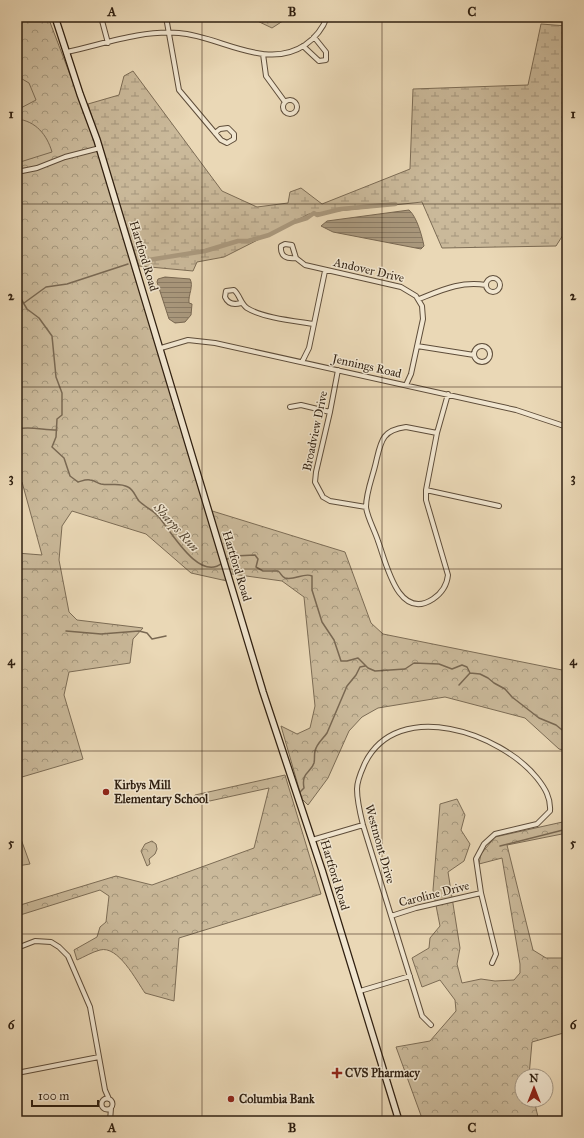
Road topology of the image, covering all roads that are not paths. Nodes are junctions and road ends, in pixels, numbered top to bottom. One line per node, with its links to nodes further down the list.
1 (55, 17): 9 (street, Hartford Road)
2 (101, 17): 7 (street)
3 (166, 17): 5 (street)
4 (327, 17): 6 (street)
5 (169, 33): 7 (street); 10 (street); 12 (street)
6 (314, 37): 8 (street); 8 (street)
7 (108, 43): 9 (street)
8 (303, 46): 10 (street)
9 (66, 52): 13 (street, Hartford Road)
10 (263, 54): 11 (street)
11 (285, 102)
12 (215, 133): 12 (street)
13 (100, 148): 14 (street); 22 (street, Hartford Road)
14 (17, 172)
15 (296, 258): 16 (street, Andover Drive)
16 (325, 271): 18 (street, Andover Drive); 20 (street)
17 (486, 285): 18 (street)
18 (419, 299): 21 (street)
19 (241, 303): 19 (street); 20 (street)
20 (314, 324): 24 (street)
21 (417, 346): 23 (street); 26 (street)
22 (162, 348): 24 (street, Jennings Road); 36 (street, Hartford Road)
23 (474, 356)
24 (302, 362): 25 (street, Jennings Road)
25 (338, 370): 26 (street, Jennings Road); 29 (street, Broadview Drive)
26 (406, 386): 27 (street, Jennings Road)
27 (448, 394): 30 (street, Jennings Road); 31 (street)
28 (290, 407): 29 (street)
29 (330, 412): 34 (street, Broadview Drive)
30 (567, 427)
31 (436, 433): 32 (street); 34 (street)
32 (426, 490): 33 (street); 34 (street)
33 (499, 506)
34 (366, 507)
35 (363, 825): 36 (street); 37 (street, Westmont Drive); 38 (street, Westmont Drive)
36 (312, 840): 42 (street, Hartford Road)
37 (481, 893): 38 (street, Caroline Drive); 40 (street, Westmont Drive)
38 (391, 916): 41 (street, Westmont Drive)
39 (17, 948): 44 (street)
40 (492, 963)
41 (410, 976): 42 (street); 43 (street, Westmont Drive)
42 (360, 991): 53 (street, Hartford Road)
43 (431, 1025)
44 (99, 1057): 45 (street); 46 (street)
45 (17, 1073)
46 (105, 1090): 47 (street); 48 (street)
47 (109, 1099): 48 (street); 49 (street)
48 (103, 1100): 50 (street)
49 (111, 1107): 50 (street); 51 (street)
50 (106, 1109): 51 (street)
51 (110, 1119)
52 (567, 1120): 54 (highway)
53 (400, 1121)
54 (564, 1121)

